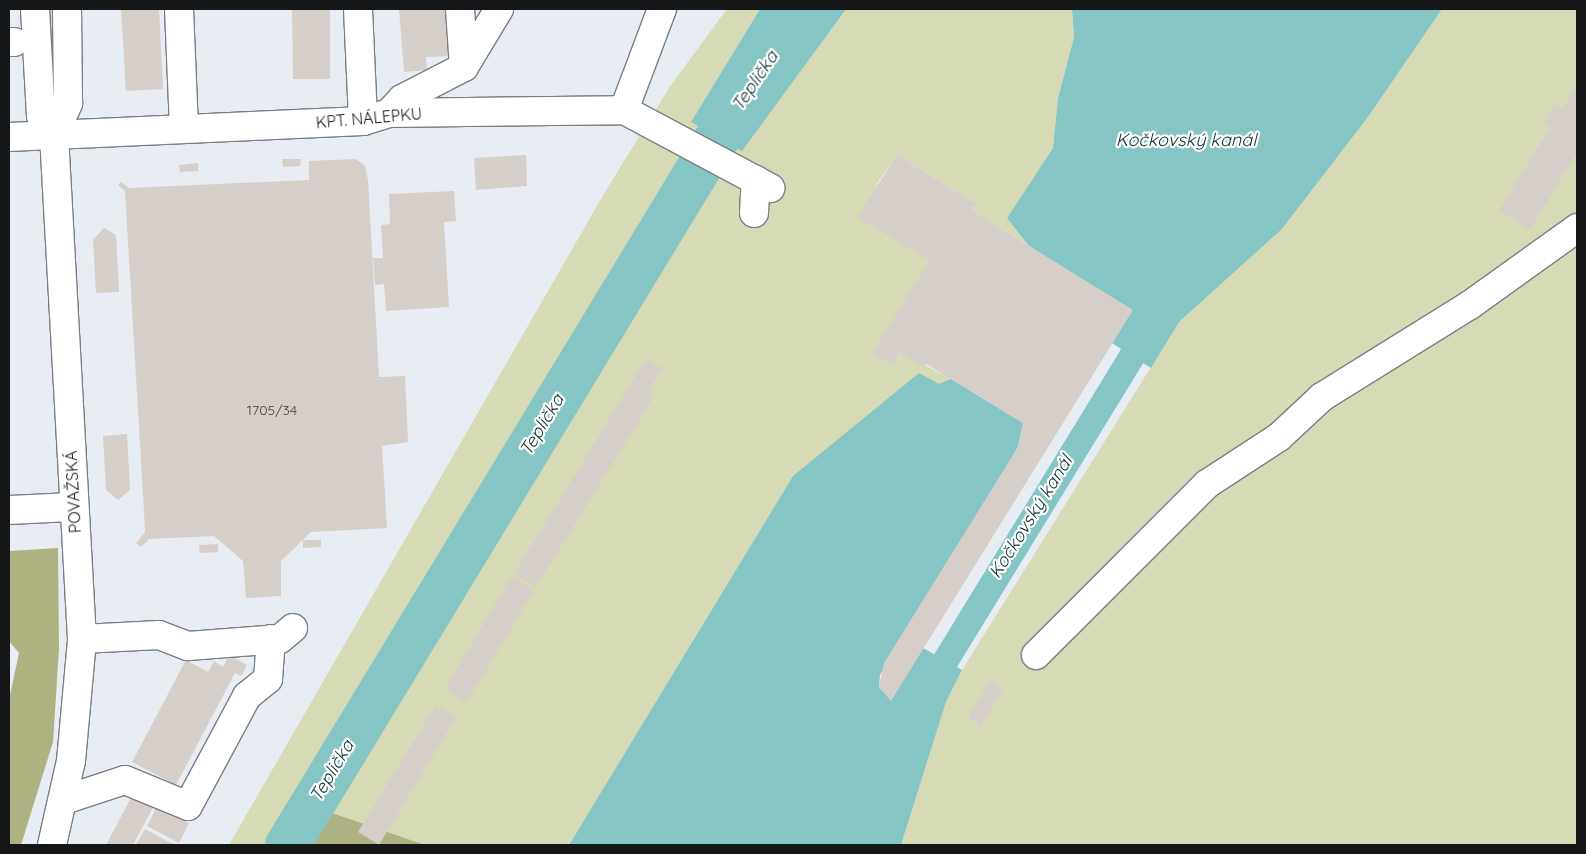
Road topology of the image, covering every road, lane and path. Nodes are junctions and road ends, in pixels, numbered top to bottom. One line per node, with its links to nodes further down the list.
1 (35, 9): 13 (street)
2 (67, 9): 13 (street)
3 (179, 9): 12 (street)
4 (358, 9): 11 (street)
5 (460, 9): 8 (street)
6 (499, 9): 8 (street)
7 (662, 9): 9 (street)
8 (464, 67): 10 (street)
9 (624, 110): 10 (street, KPT. NÁLEPKU); 15 (street, KPT. NÁLEPKU)
10 (389, 113): 11 (street, KPT. NÁLEPKU)
11 (363, 121): 12 (street, KPT. NÁLEPKU)
12 (184, 129): 13 (street, KPT. NÁLEPKU)
13 (54, 136): 14 (street, KPT. NÁLEPKU); 17 (street, POVAŽSKÁ)
14 (9, 137)
15 (754, 213)
16 (1577, 228): 20 (street)
17 (73, 507): 18 (street); 19 (street, POVAŽSKÁ)
18 (9, 510)
19 (82, 639): 21 (street, POVAŽSKÁ); 21 (street)
20 (1036, 655)
21 (64, 800): 22 (street, POVAŽSKÁ)
22 (52, 845)

